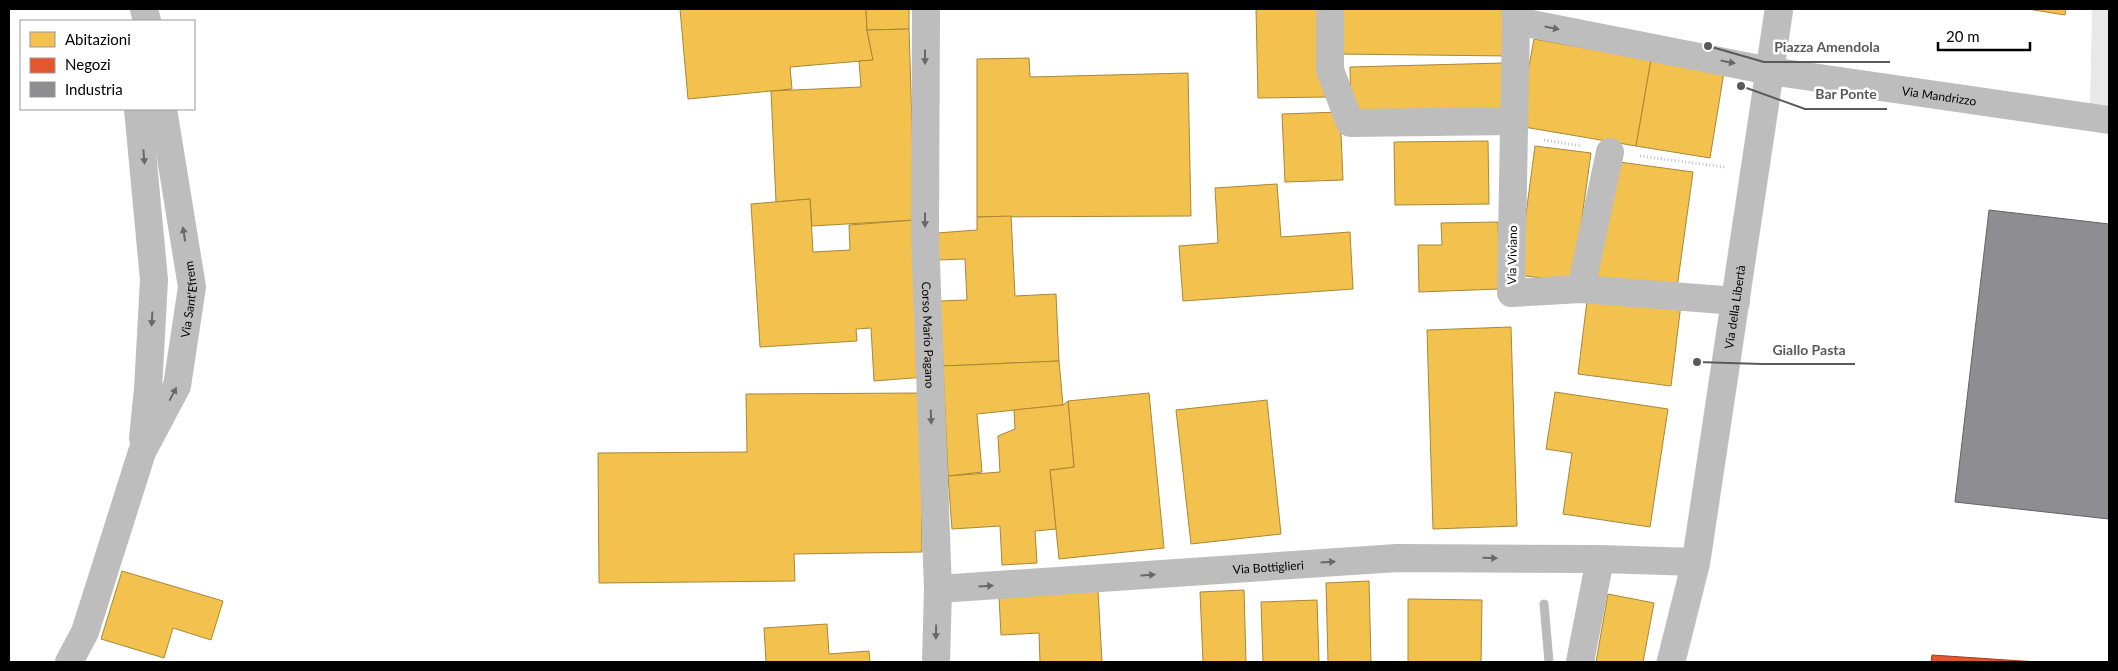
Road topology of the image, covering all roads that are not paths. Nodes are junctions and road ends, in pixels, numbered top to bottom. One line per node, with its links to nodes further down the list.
1 (926, 9): 16 (street, Corso Mario Pagano, one-way to 16)
2 (1330, 9): 9 (street)
3 (1779, 9): 5 (street, Via della Libertà)
4 (1515, 15): 5 (street, Via Mandrizzo, one-way to 5); 9 (street, Via Viviano)
5 (1770, 71): 8 (street, Via Mandrizzo); 12 (street, Via della Libertà)
6 (138, 110): 13 (street, Via Sant'Efrem, one-way to 13)
7 (164, 110): 13 (street, Via Sant'Efrem, one-way to 7)
8 (2109, 120)
9 (1514, 121): 11 (street, Via Viviano)
10 (1610, 152): 11 (street)
11 (1581, 289): 12 (street, Via Viviano)
12 (1736, 301): 15 (street, Via della Libertà)
13 (142, 452): 17 (street, Via Sant'Efrem)
14 (1600, 560): 15 (street, Via Bottiglieri); 16 (street, Via Bottiglieri, one-way to 14); 19 (street)
15 (1696, 562): 20 (street, Via della Libertà)
16 (938, 589): 18 (street, Corso Mario Pagano, one-way to 18)
17 (69, 662)
18 (936, 662)
19 (1580, 662)
20 (1671, 662)

